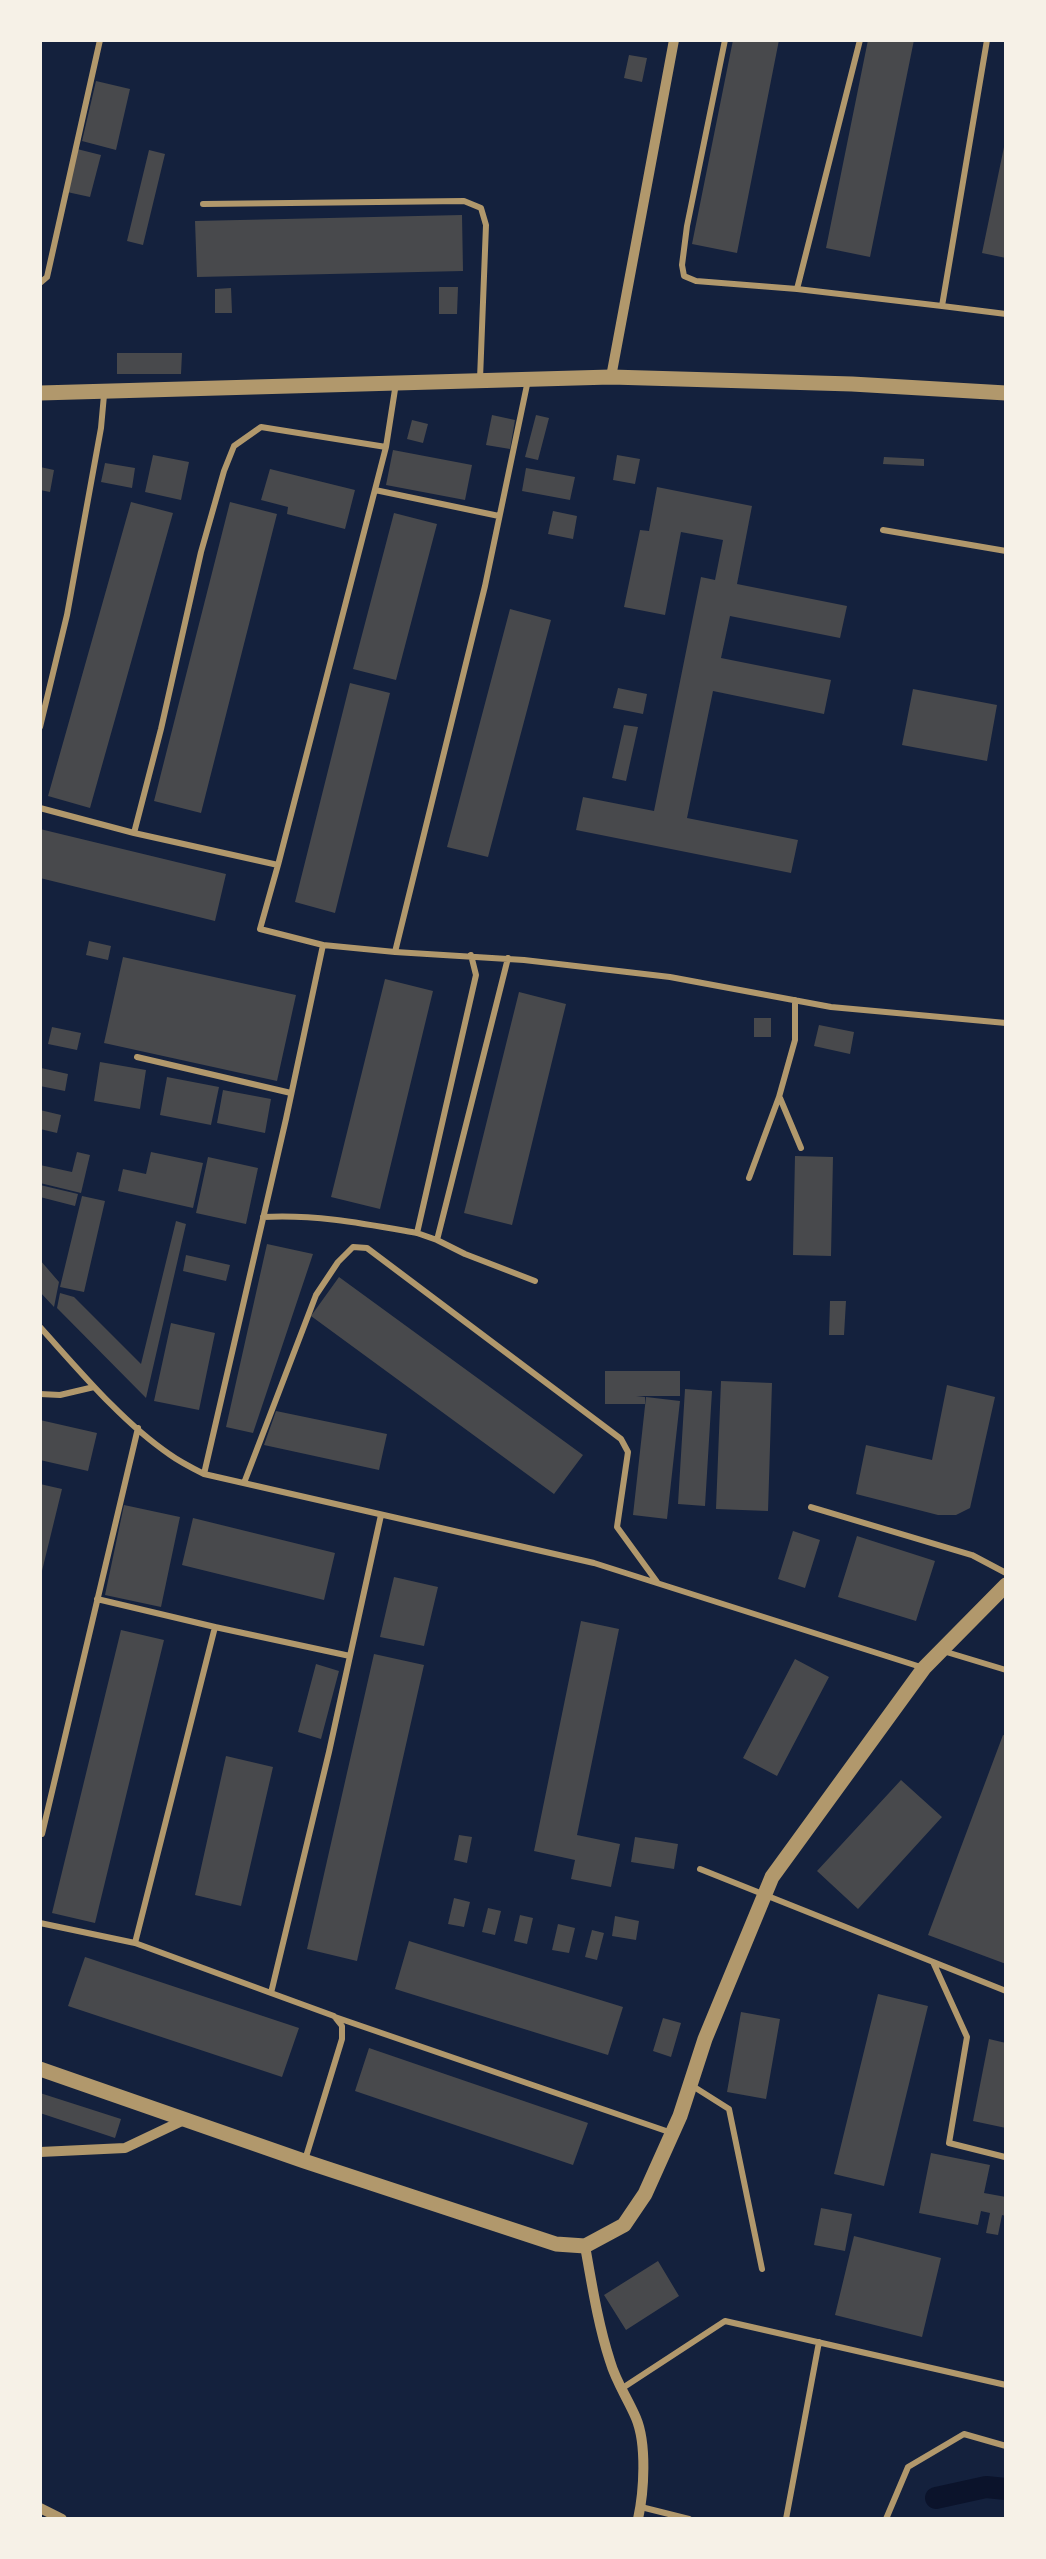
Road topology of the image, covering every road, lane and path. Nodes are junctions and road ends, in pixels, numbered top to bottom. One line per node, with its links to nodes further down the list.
1 (100, 40): 7 (lane)
2 (672, 40): 11 (street)
3 (725, 40): 8 (lane)
4 (860, 40): 8 (lane)
5 (987, 40): 9 (lane)
6 (203, 204): 13 (lane)
7 (40, 284)
8 (797, 289): 9 (lane)
9 (942, 306): 10 (lane)
10 (1006, 314)
11 (611, 377): 12 (street); 17 (street)
12 (528, 379): 13 (street); 20 (lane)
13 (480, 380): 14 (street)
14 (396, 383): 15 (street); 18 (lane)
15 (104, 391): 16 (street); 23 (lane)
16 (40, 393)
17 (1006, 393)
18 (386, 447): 19 (lane); 25 (lane)
19 (375, 490): 20 (lane); 26 (lane)
20 (499, 516): 28 (lane)
21 (884, 530): 22 (lane)
22 (1006, 551)
23 (40, 727)
24 (40, 808): 25 (lane)
25 (134, 833): 26 (lane)
26 (278, 865): 27 (lane)
27 (323, 944): 28 (lane); 34 (lane)
28 (395, 952): 29 (lane)
29 (471, 955): 30 (lane); 39 (lane)
30 (508, 958): 31 (lane); 40 (lane)
31 (795, 1000): 32 (lane); 35 (lane)
32 (1006, 1022)
33 (137, 1058): 34 (lane)
34 (291, 1093): 38 (lane)
35 (779, 1097): 36 (lane); 37 (lane)
36 (802, 1148)
37 (748, 1178)
38 (263, 1217): 39 (lane); 46 (lane)
39 (417, 1234): 40 (lane)
40 (437, 1240): 41 (lane)
41 (534, 1281)
42 (40, 1327): 43 (lane)
43 (94, 1387): 44 (lane); 45 (lane)
44 (40, 1394)
45 (138, 1428): 46 (lane); 53 (lane)
46 (204, 1474): 47 (lane)
47 (244, 1483): 49 (lane); 51 (lane)
48 (811, 1507): 50 (lane)
49 (381, 1515): 51 (lane); 56 (lane)
50 (1006, 1573)
51 (657, 1582): 57 (lane)
52 (1006, 1586): 55 (street)
53 (97, 1599): 54 (lane); 59 (lane)
54 (215, 1627): 56 (lane); 64 (lane)
55 (942, 1650): 57 (street); 58 (lane)
56 (350, 1656): 67 (lane)
57 (924, 1668): 62 (street)
58 (1006, 1670)
59 (41, 1833): 60 (lane)
60 (40, 1844)
61 (700, 1869): 62 (lane)
62 (765, 1894): 65 (lane); 70 (street)
63 (40, 1923): 64 (lane)
64 (135, 1943): 67 (lane)
65 (932, 1961): 66 (lane); 74 (lane)
66 (1006, 1990)
67 (271, 1993): 68 (lane)
68 (334, 2016): 72 (lane); 75 (lane)
69 (40, 2069): 71 (street)
70 (690, 2084): 72 (street); 77 (lane)
71 (184, 2120): 73 (street); 75 (street)
72 (672, 2132): 76 (street)
73 (40, 2152)
74 (1005, 2156)
75 (304, 2161): 76 (street)
76 (585, 2246): 80 (street)
77 (762, 2269)
78 (819, 2342): 79 (lane); 80 (lane); 86 (lane)
79 (1006, 2385)
80 (620, 2389): 83 (street)
81 (1006, 2446): 87 (lane)
82 (40, 2508): 84 (street)
83 (639, 2513): 85 (lane)
84 (62, 2519)
85 (688, 2519)
86 (786, 2519)
87 (886, 2519)

